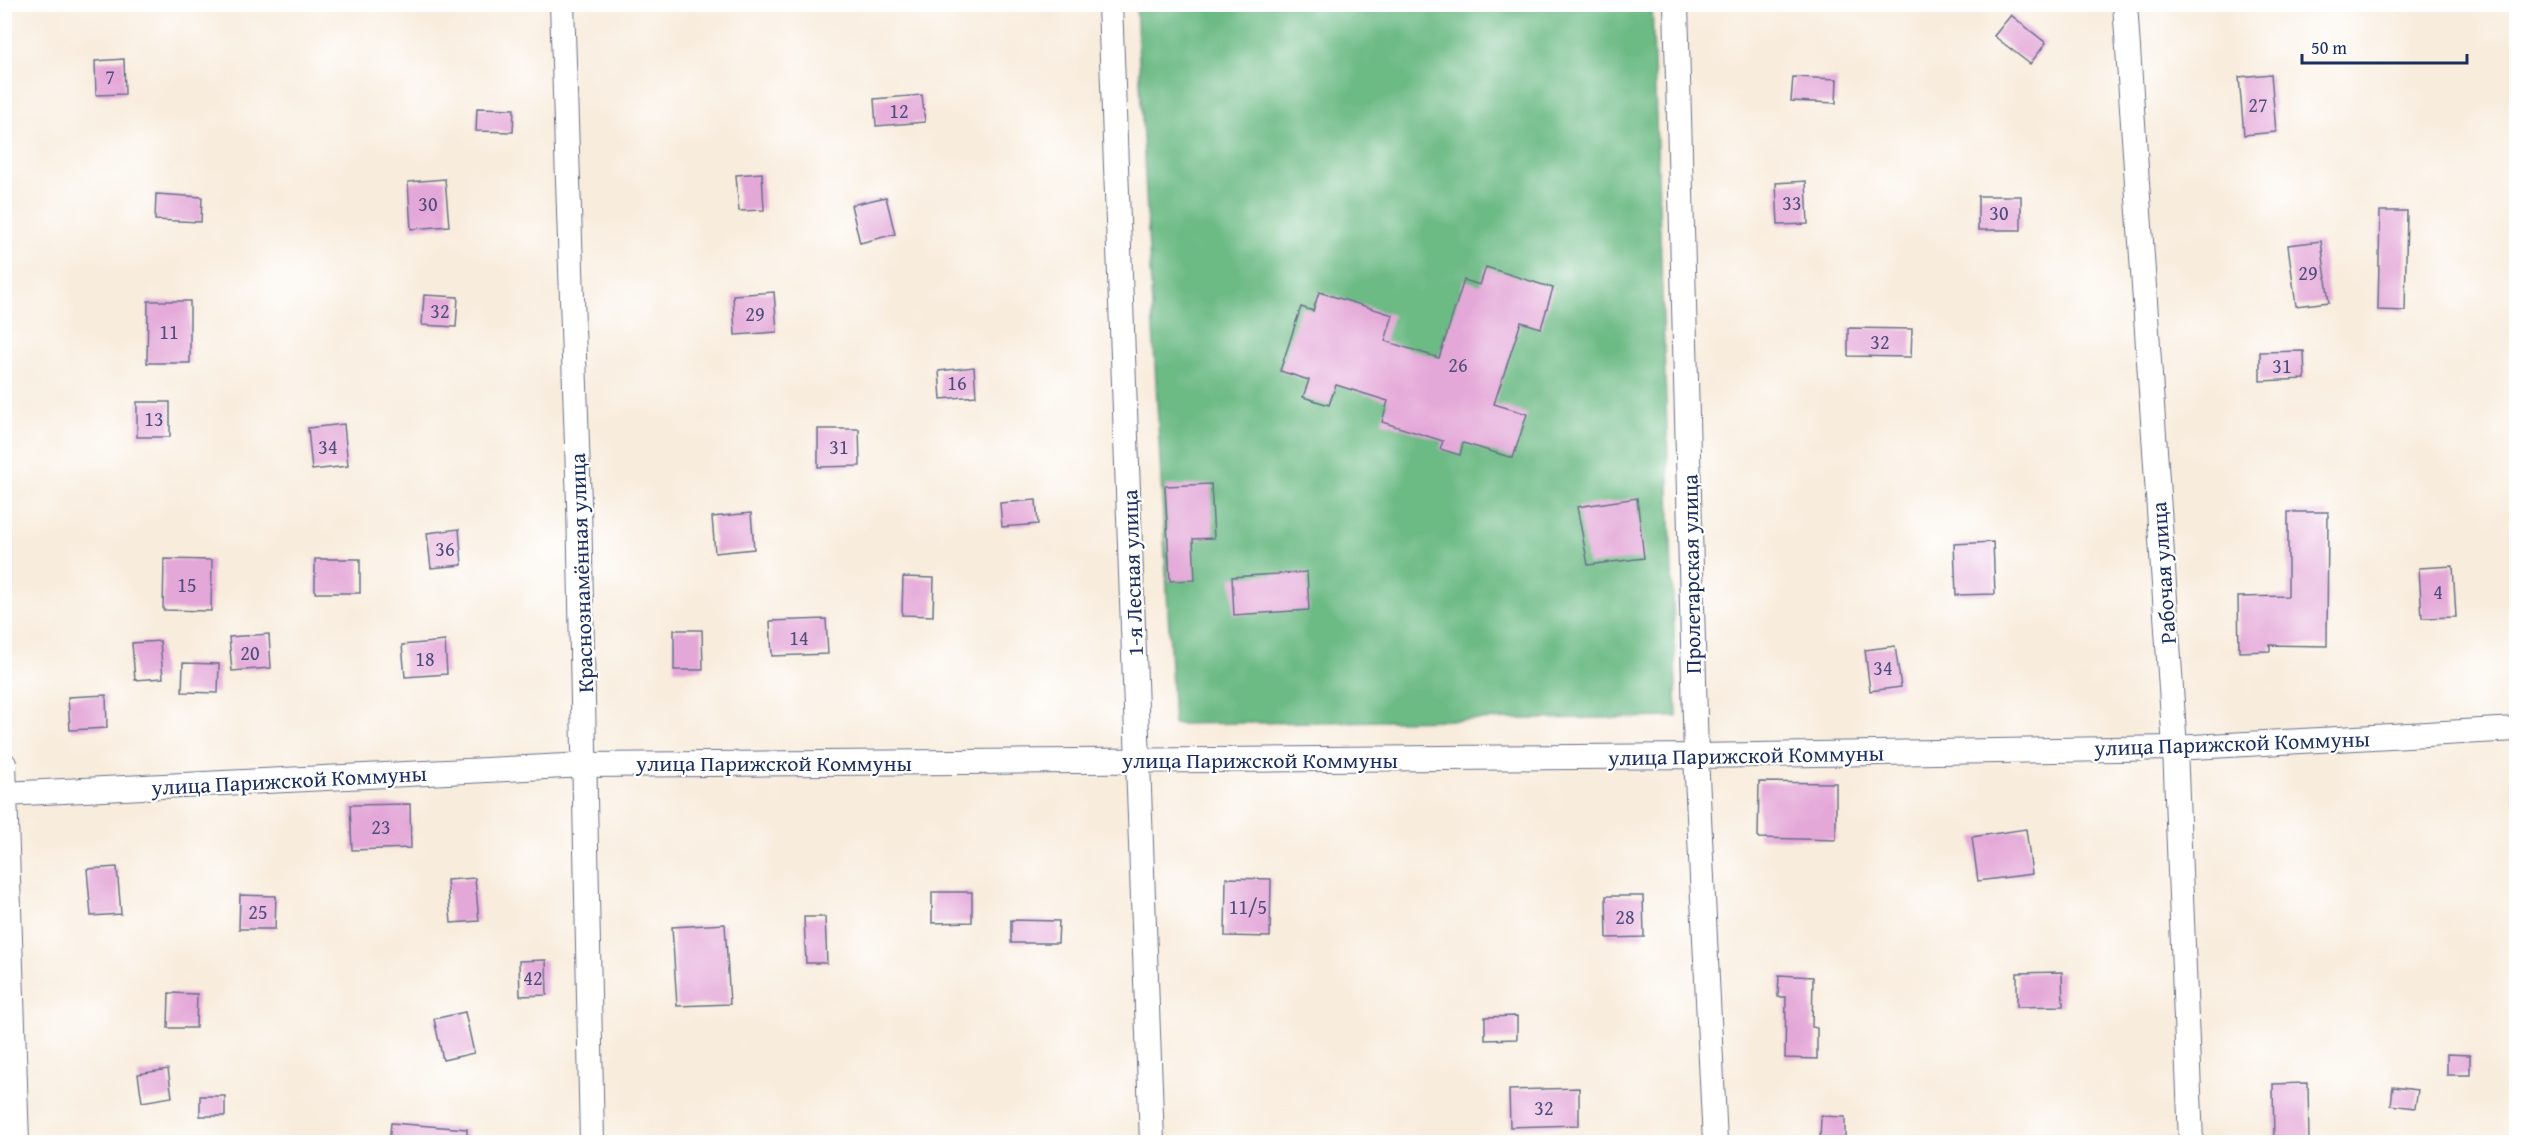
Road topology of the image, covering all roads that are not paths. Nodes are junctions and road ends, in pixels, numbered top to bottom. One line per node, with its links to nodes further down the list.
1 (562, 4): 10 (street, Краснознамённая улица)
2 (1110, 4): 8 (street, 1-я Лесная улица)
3 (1676, 4): 7 (street, Пролетарская улица)
4 (2125, 4): 6 (street, Рабочая улица)
5 (2517, 729): 6 (street, улица Парижской Коммуны)
6 (2175, 748): 7 (street, улица Парижской Коммуны); 16 (street, Рабочая улица)
7 (1696, 756): 8 (street, улица Парижской Коммуны); 15 (street, Пролетарская улица)
8 (1140, 760): 10 (street, улица Парижской Коммуны); 14 (street, 1-я Лесная улица)
9 (4, 764): 11 (street)
10 (585, 765): 11 (street, улица Парижской Коммуны); 13 (street, Краснознамённая улица)
11 (5, 794): 12 (street)
12 (17, 1143)
13 (591, 1143)
14 (1152, 1143)
15 (1715, 1143)
16 (2191, 1143)

